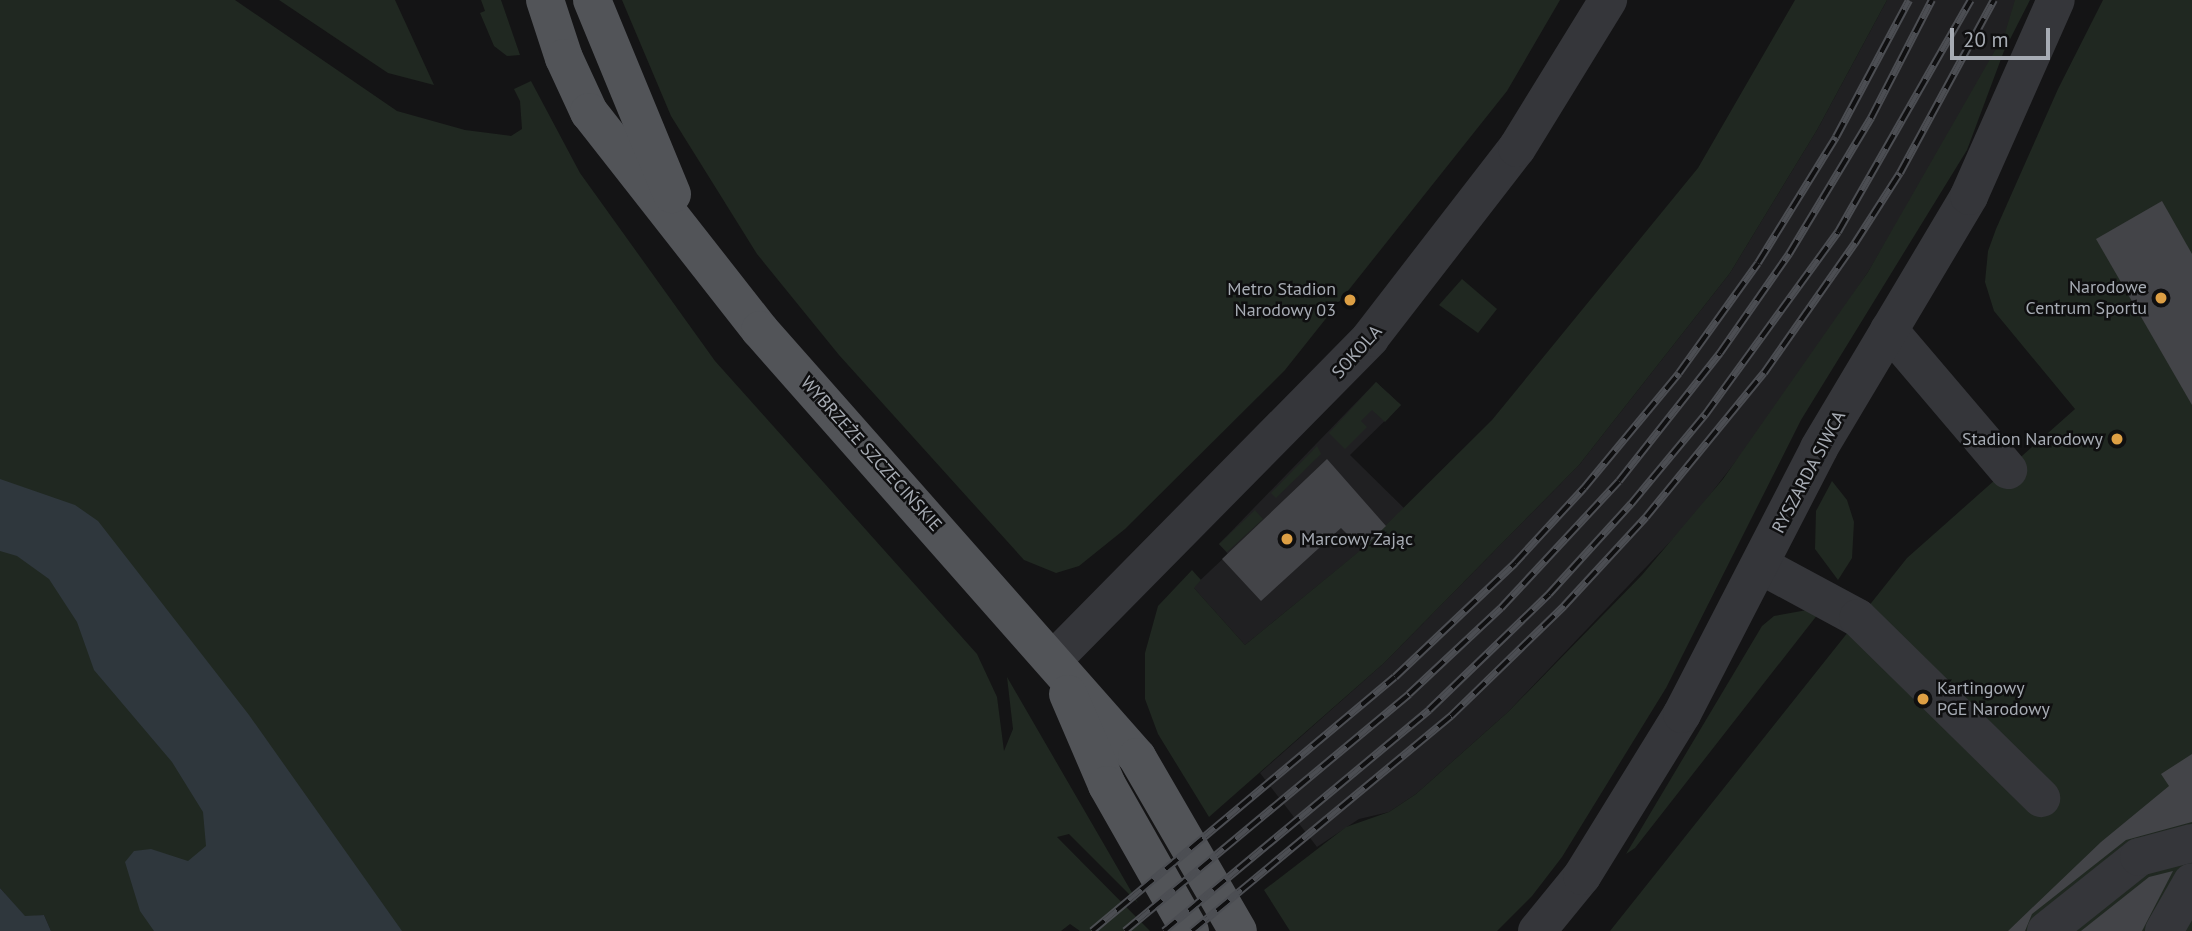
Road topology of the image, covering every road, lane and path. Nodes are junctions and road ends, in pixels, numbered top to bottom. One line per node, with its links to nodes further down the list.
1 (545, 0): 5 (main road, WYBRZEŻE SZCZECIŃSKIE)
2 (592, 0): 5 (main road, WYBRZEŻE SZCZECIŃSKIE)
3 (1608, 0): 9 (street, SOKOLA)
4 (2056, 0): 6 (street, RYSZARDA SIWCA)
5 (694, 243): 9 (main road, WYBRZEŻE SZCZECIŃSKIE)
6 (1889, 330): 7 (street); 8 (street, RYSZARDA SIWCA)
7 (2008, 470)
8 (1760, 565): 10 (street); 13 (street, RYSZARDA SIWCA)
9 (1053, 660): 14 (main road, WYBRZEŻE SZCZECIŃSKIE); 15 (main road, WYBRZEŻE SZCZECIŃSKIE)
10 (2040, 797)
11 (2192, 843): 16 (street)
12 (2192, 882): 17 (street)
13 (1544, 928)
14 (1190, 931)
15 (1238, 931)
16 (2046, 931)
17 (2164, 931)

